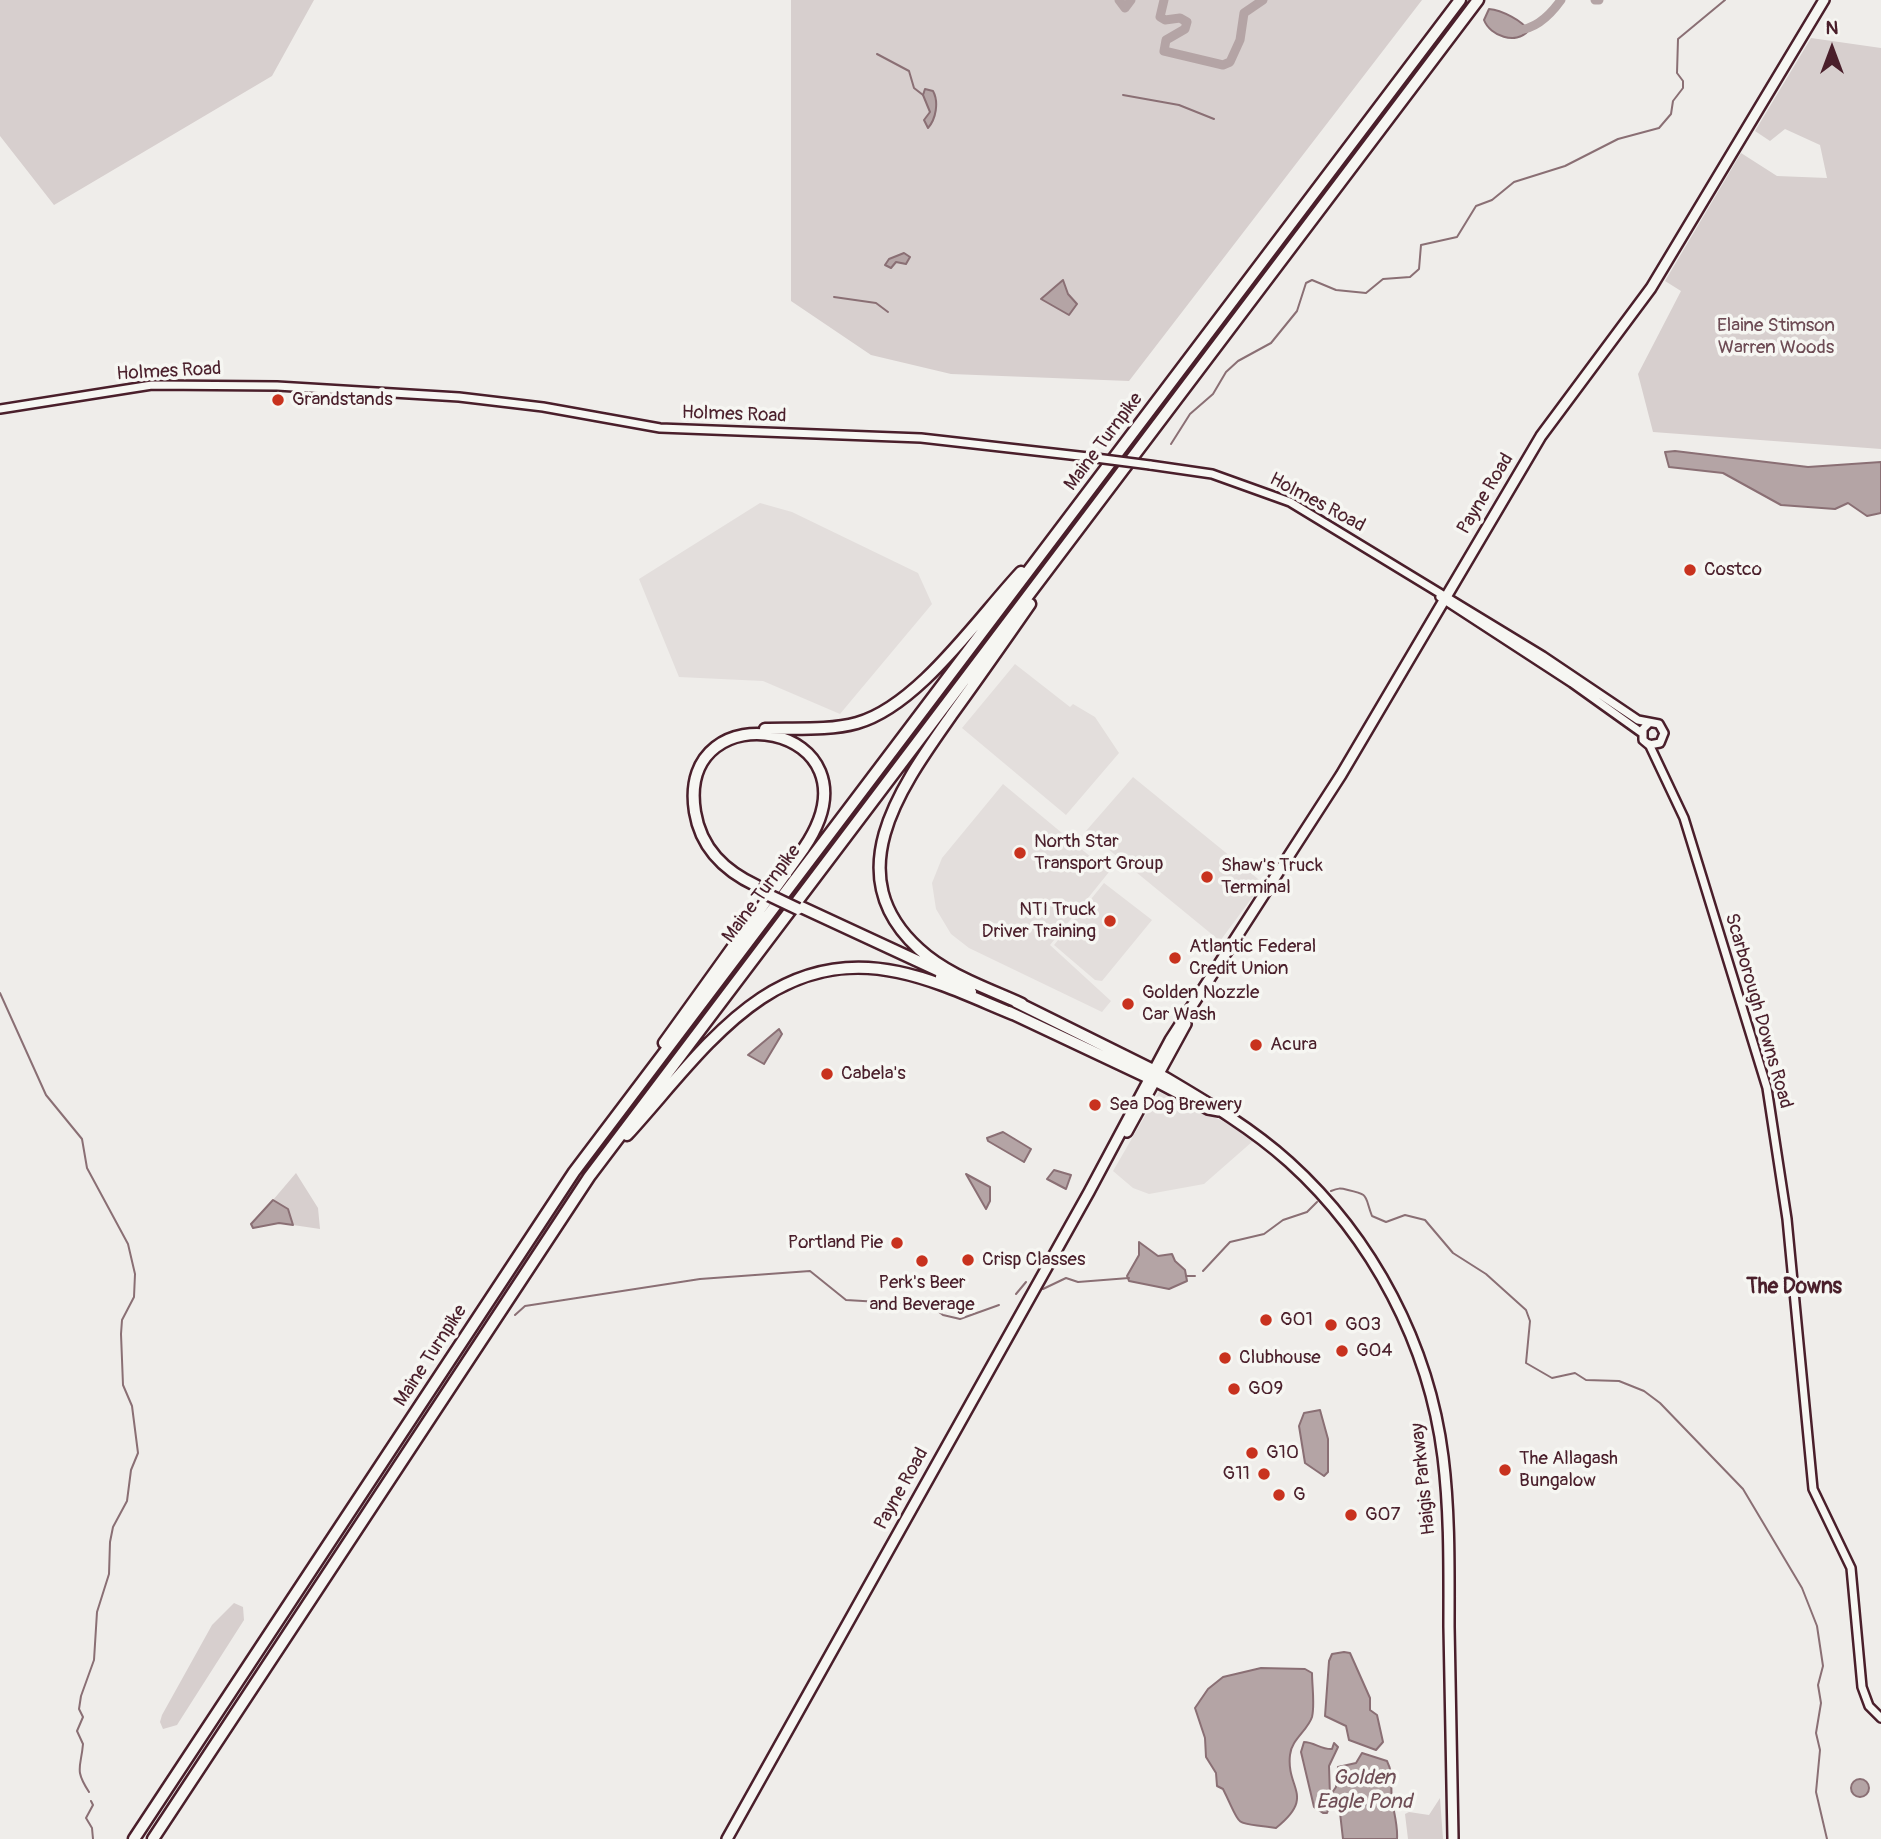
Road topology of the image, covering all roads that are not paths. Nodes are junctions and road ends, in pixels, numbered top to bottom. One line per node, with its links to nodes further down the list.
1 (1460, 0): 6 (highway, Maine Turnpike)
2 (1478, 0): 5 (highway, Maine Turnpike)
3 (1824, 0): 7 (main road, Payne Road)
4 (0, 410): 7 (street, Holmes Road, bridge)
5 (1089, 514): 13 (highway); 17 (highway, Maine Turnpike)
6 (1059, 530): 11 (highway); 15 (highway, Maine Turnpike)
7 (1443, 597): 8 (street); 9 (street); 16 (main road, Payne Road)
8 (1648, 724): 9 (street); 10 (street)
9 (1642, 733): 10 (street)
10 (1653, 744): 18 (street, Scarborough Downs Road)
11 (757, 888): 12 (highway, bridge); 15 (highway)
12 (798, 907): 13 (highway); 14 (highway)
13 (1022, 1004): 16 (highway)
14 (1013, 1014): 16 (highway); 17 (highway)
15 (654, 1066): 19 (highway, Maine Turnpike)
16 (1155, 1076): 21 (main road, Payne Road); 22 (main road, Haigis Parkway)
17 (589, 1177): 20 (highway, Maine Turnpike)
18 (1881, 1718)
19 (134, 1839)
20 (153, 1839)
21 (727, 1839)
22 (1453, 1839)

